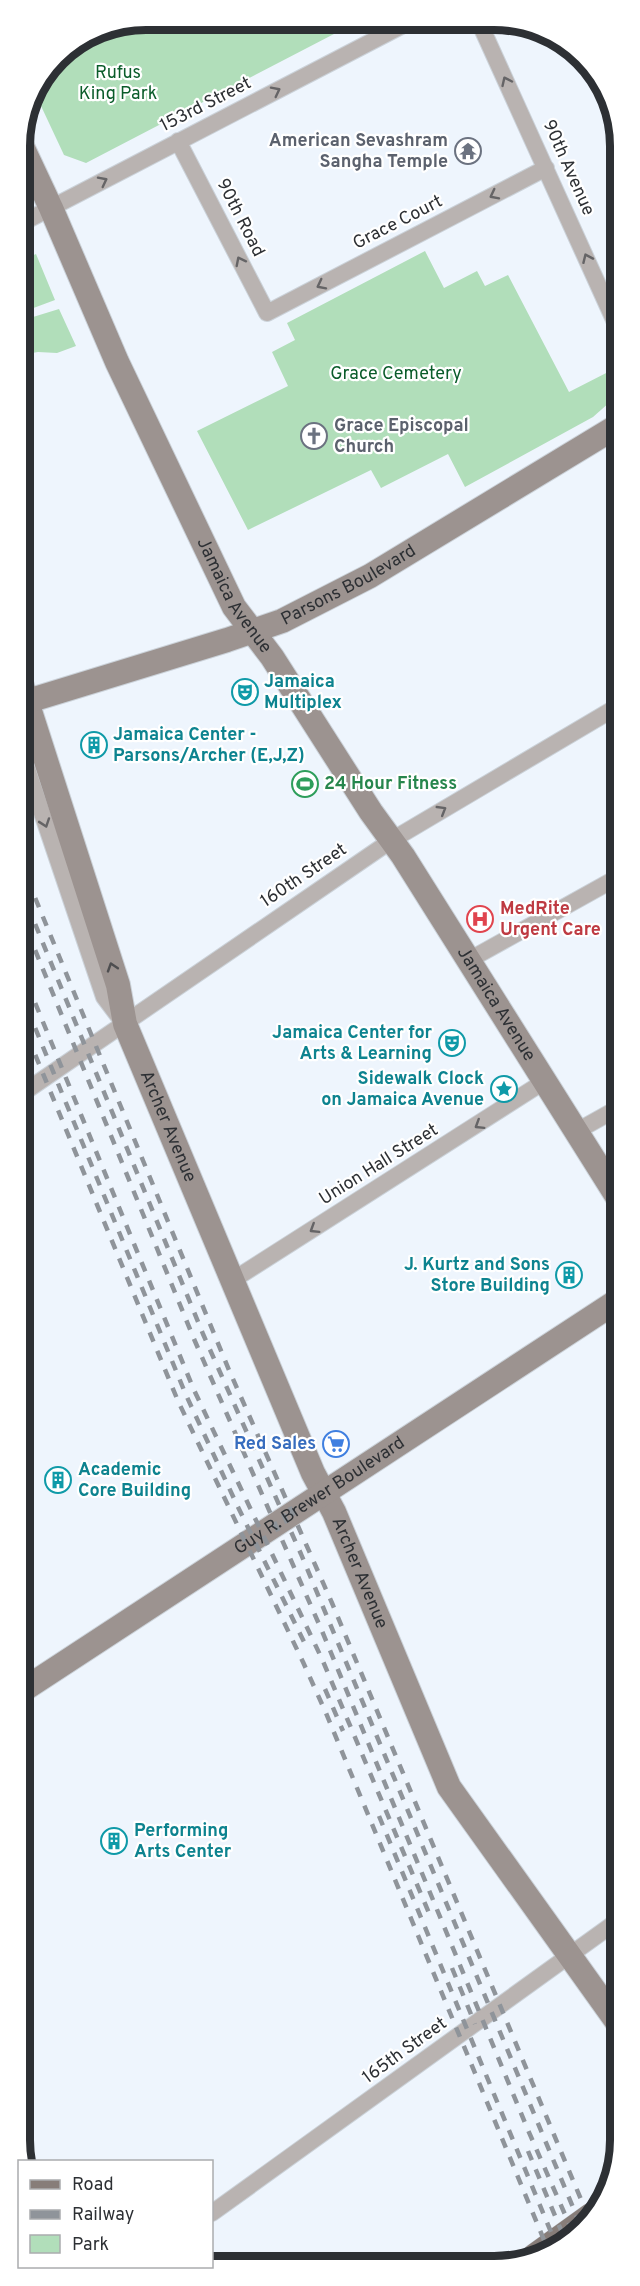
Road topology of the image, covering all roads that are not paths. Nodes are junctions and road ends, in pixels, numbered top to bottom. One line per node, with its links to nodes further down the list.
1 (394, 30): 3 (street, 153rd Street, one-way to 1)
2 (483, 30): 5 (street, 90th Avenue, one-way to 2)
3 (178, 141): 6 (street, 153rd Street, one-way to 3); 9 (street, 90th Road, one-way to 3)
4 (30, 163): 6 (street, Jamaica Avenue)
5 (546, 168): 8 (street, 90th Avenue, one-way to 5); 9 (street, Grace Court, one-way to 9)
6 (51, 208): 7 (street, 153rd Street); 11 (street, Jamaica Avenue)
7 (30, 219)
8 (610, 309)
9 (267, 313)
10 (610, 431): 11 (street, Parsons Boulevard)
11 (253, 631): 12 (street, Parsons Boulevard); 16 (street, Jamaica Avenue)
12 (30, 693)
13 (610, 711): 16 (street, 160th Street, one-way to 13)
14 (30, 716): 19 (street, Archer Avenue, one-way to 14)
15 (30, 778): 19 (street, Archer Avenue, one-way to 19)
16 (392, 840): 18 (street, Jamaica Avenue); 19 (street, 160th Street)
17 (610, 882): 18 (street)
18 (469, 960): 20 (street, Jamaica Avenue)
19 (125, 1024): 21 (street, 160th Street); 25 (street, Archer Avenue)
20 (545, 1081): 23 (street, Jamaica Avenue); 25 (street, Union Hall Street, one-way to 25)
21 (30, 1088)
22 (610, 1113): 23 (street)
23 (577, 1131): 24 (street, Jamaica Avenue)
24 (610, 1185)
25 (233, 1280): 27 (street, Archer Avenue)
26 (610, 1306): 27 (street, Guy R. Brewer Boulevard)
27 (324, 1494): 28 (street, Guy R. Brewer Boulevard); 30 (street, Archer Avenue)
28 (30, 1685)
29 (610, 1926): 30 (street, 165th Street)
30 (568, 1955): 31 (street, Archer Avenue); 32 (street, 165th Street)
31 (610, 2012)
32 (213, 2212)

